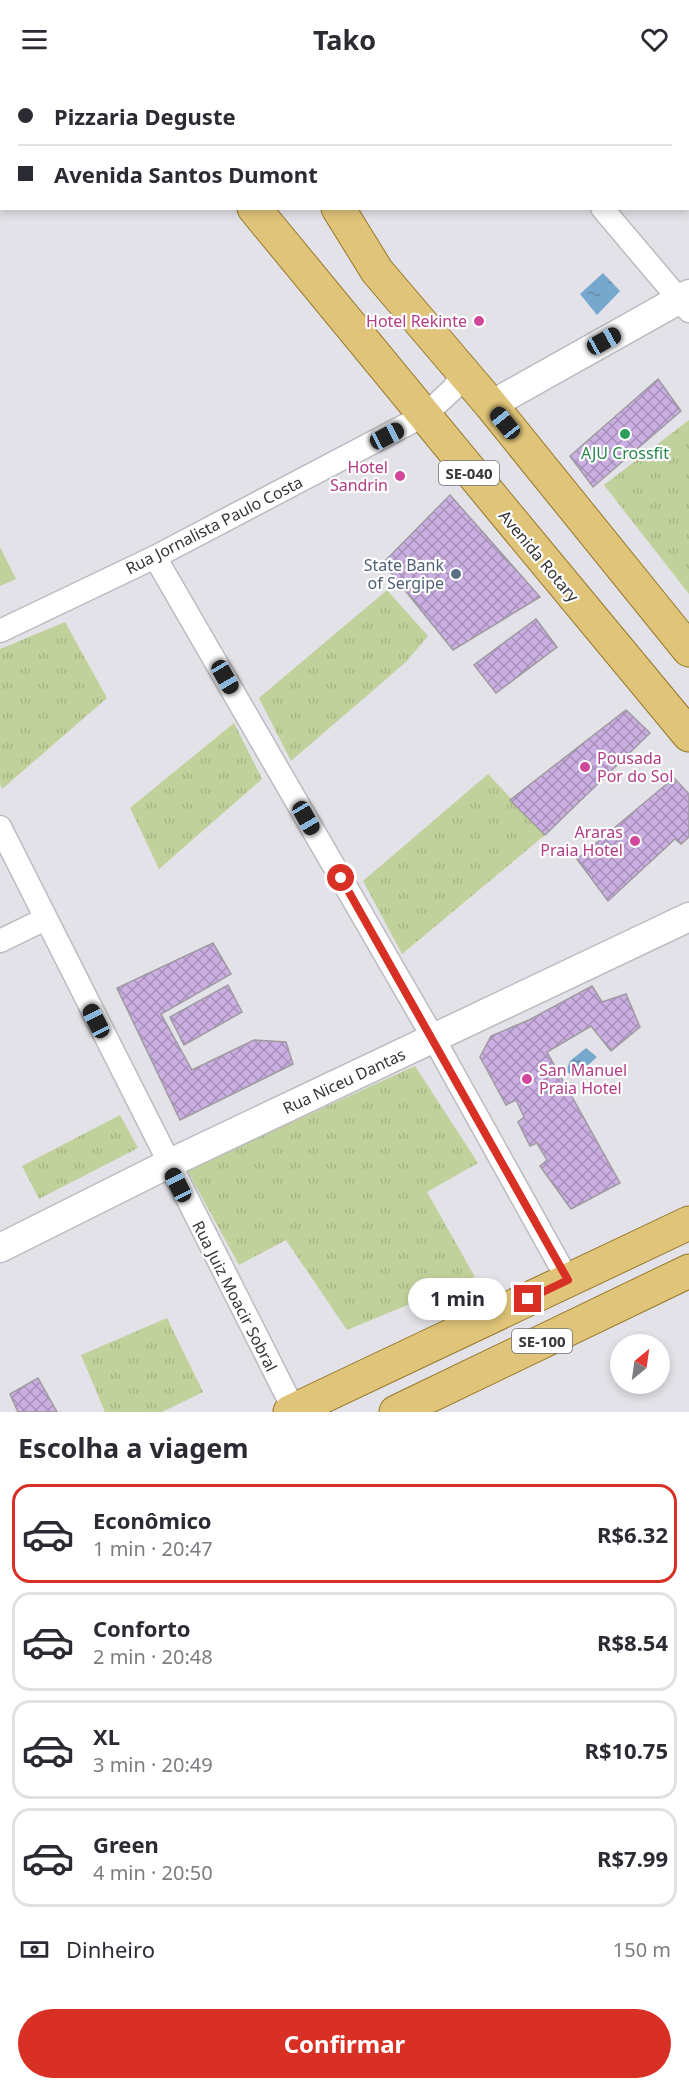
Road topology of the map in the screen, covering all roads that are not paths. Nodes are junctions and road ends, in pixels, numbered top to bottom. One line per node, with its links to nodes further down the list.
1 (256, 210): 7 (main road, Avenida Rotary / SE-040)
2 (339, 210): 5 (main road)
3 (604, 210): 4 (street)
4 (686, 301): 6 (street)
5 (462, 372): 6 (main road); 7 (street, Rua Jornalista Paulo Costa)
6 (491, 405): 10 (main road)
7 (425, 415): 8 (street, Rua Jornalista Paulo Costa); 11 (main road, Avenida Rotary / SE-040)
8 (155, 557): 9 (street, Rua Jornalista Paulo Costa); 16 (street)
9 (0, 631)
10 (689, 650)
11 (689, 735)
12 (0, 827): 14 (street, Rua Juiz Moacir Sobral)
13 (689, 917): 16 (street, Rua Niceu Dantas)
14 (45, 919): 15 (street); 17 (street, Rua Juiz Moacir Sobral)
15 (0, 941)
16 (434, 1039): 17 (street, Rua Niceu Dantas); 21 (street)
17 (168, 1164): 19 (street, Rua Niceu Dantas); 22 (street, Rua Juiz Moacir Sobral)
18 (689, 1223): 21 (main road, SE-100)
19 (0, 1248)
20 (689, 1271): 23 (main road, SE-100)
21 (568, 1280): 22 (main road, SE-100)
22 (292, 1411)
23 (396, 1412)

